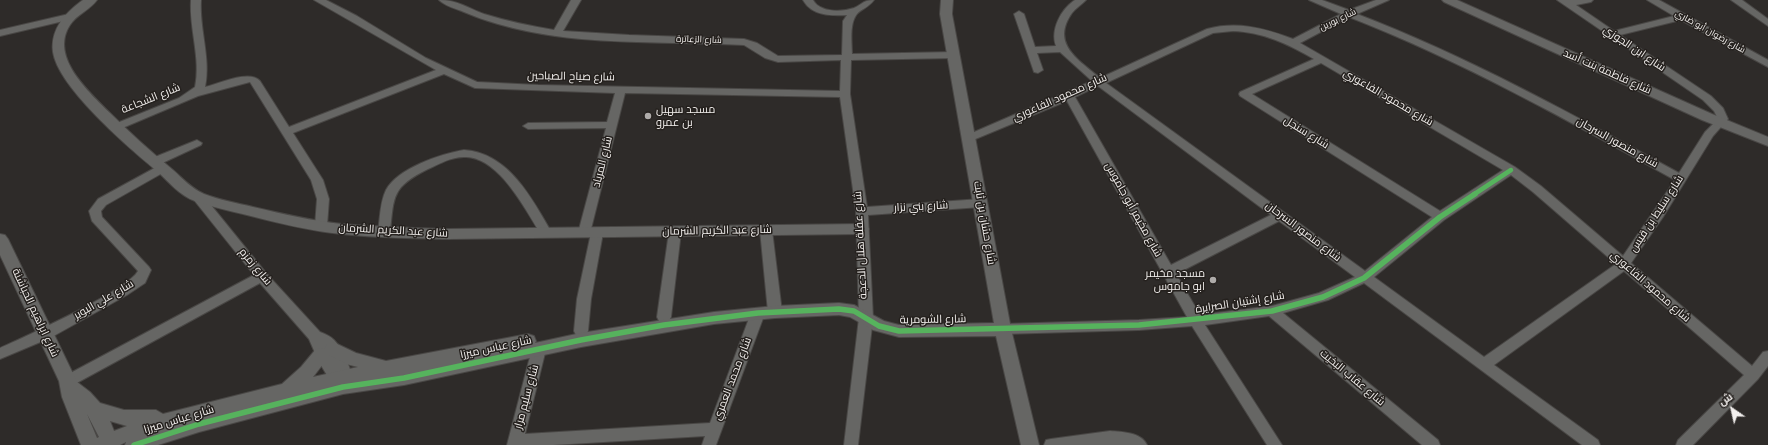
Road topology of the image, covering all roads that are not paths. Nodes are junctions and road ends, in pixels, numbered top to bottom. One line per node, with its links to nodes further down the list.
1 (91, 0): 2 (street); 21 (street, شارع عبد الكريم الشرمان)
2 (95, 0)
3 (196, 0): 38 (street, شارع الشجاعة)
4 (319, 0): 35 (street, شارع صياح الصباحين)
5 (444, 0): 25 (street, شارع الزعاترة)
6 (576, 0): 25 (street)
7 (808, 0): 20 (street)
8 (869, 0): 20 (street)
9 (947, 0): 30 (street, شارع حسّان بن ثابت)
10 (1314, 0): 18 (street, شارع منصور السرحان)
11 (1384, 0): 18 (street, شارع بورين)
12 (1448, 0): 42 (street, شارع فاطمة بنت أسد)
13 (1588, 0): 17 (street)
14 (1652, 0): 22 (street, شارع رضوان أبو ضاري)
15 (1736, 0): 23 (street)
16 (1077, 1): 28 (street)
17 (1565, 2): 26 (street, شارع ابن الجوزي)
18 (1350, 13): 27 (street, شارع بورين); 53 (street, شارع منصور السرحان)
19 (1019, 14): 29 (street)
20 (851, 16): 31 (street, شارع عقلة هلال الدعجة)
21 (69, 17): 24 (street); 45 (street, شارع عبد الكريم الشرمان)
22 (1682, 17): 26 (street); 33 (street, شارع رضوان أبو ضاري)
23 (1768, 23)
24 (0, 33)
25 (556, 34): 31 (street, شارع الزعاترة)
26 (1613, 34): 41 (street, شارع ابن الجوزي)
27 (1293, 43): 32 (street, شارع محمود الفاعوري); 36 (street, شارع محمود الفاعوري)
28 (1062, 49): 29 (street); 36 (street, شارع منصور السرحان)
29 (1031, 50): 34 (street)
30 (954, 55): 31 (street, شارع الزعاترة); 48 (street, شارع حسّان بن ثابت)
31 (847, 58): 39 (street, شارع عقلة هلال الدعجة)
32 (1322, 60): 52 (street, شارع محمود الفاعوري); 58 (street, شارع سنجل)
33 (1768, 64)
34 (1038, 70)
35 (443, 71): 37 (street, شارع صياح الصباحين); 47 (street)
36 (1099, 82): 40 (street, شارع محمود الفاعوري); 57 (street, شارع منصور السرحان)
37 (621, 90): 39 (street, شارع صياح الصباحين); 44 (street, شارع المرباد)
38 (194, 94): 45 (street, شارع الشجاعة); 47 (street)
39 (845, 94): 56 (street, شارع عقلة هلال الدعجة)
40 (1069, 96): 48 (street, شارع محمود الفاعوري); 69 (street, شارع مخيمر أبو جاموس)
41 (1707, 98): 42 (street); 43 (street, شارع ابن الجوزي)
42 (1707, 117): 43 (street, شارع فاطمة بنت أسد)
43 (1721, 123): 49 (street, شارع فاطمة بنت أسد); 53 (street, شارع سليط بن قيس)
44 (612, 125): 46 (street); 65 (street, شارع المرباد)
45 (116, 126): 51 (street, شارع عبد الكريم الشرمان)
46 (528, 126)
47 (287, 131): 59 (street)
48 (969, 138): 55 (street, شارع حسّان بن ثابت)
49 (1768, 142)
50 (197, 143): 51 (street)
51 (158, 165): 54 (street, شارع عبد الكريم الشرمان); 80 (street, شارع علي البوير)
52 (1511, 170): 58 (street, شارع إشتيان الصرايرة); 68 (street, شارع محمود الفاعوري)
53 (1680, 178): 68 (street, شارع سليط بن قيس)
54 (198, 197): 59 (street, شارع عبد الكريم الشرمان); 70 (street, شارع زمزم)
55 (980, 200): 56 (street, شارع بني نزار); 78 (street, شارع حسّان بن ثابت)
56 (861, 207): 60 (street, شارع عقلة هلال الدعجة)
57 (1281, 215): 69 (street); 71 (street, شارع منصور السرحان)
58 (1440, 217): 71 (street, شارع إشتيان الصرايرة)
59 (321, 226): 62 (street, شارع عبد الكريم الشرمان)
60 (861, 229): 61 (street, شارع عبد الكريم الشرمان); 74 (street, شارع عقلة هلال الدعجة)
61 (766, 230): 63 (street, شارع عبد الكريم الشرمان); 72 (street)
62 (384, 232): 64 (street, شارع عبد الكريم الشرمان); 64 (street)
63 (676, 232): 65 (street, شارع عبد الكريم الشرمان); 76 (street)
64 (546, 233): 65 (street, شارع عبد الكريم الشرمان)
65 (591, 233): 79 (street, شارع المرباد)
66 (0, 239): 67 (street, شارع ابراهيم الحباشنة)
67 (5, 260): 80 (street, شارع ابراهيم الحباشنة)
68 (1624, 264): 85 (street, شارع سليط بن قيس); 87 (street, شارع محمود الفاعوري)
69 (1168, 272): 77 (street, شارع مخيمر أبو جاموس)
70 (262, 276): 82 (street, شارع زمزم); 89 (street)
71 (1364, 278): 73 (street, شارع إشتيان الصرايرة); 85 (street, شارع منصور السرحان)
72 (775, 307): 74 (street, شارع عباس ميرزا); 75 (street, شارع عباس ميرزا); 76 (street, شارع عباس ميرزا)
73 (1272, 311): 77 (street, شارع إشتيان الصرايرة); 106 (street, شارع عقاب البخيت)
74 (865, 312): 78 (street, شارع الشومرية); 101 (street, شارع عقلة هلال الدعجة)
75 (758, 313): 76 (street, شارع عباس ميرزا); 94 (street, شارع محمد العمري)
76 (664, 321): 79 (street, شارع عباس ميرزا); 81 (street, شارع عباس ميرزا)
77 (1196, 321): 78 (street, شارع إشتيان الصرايرة); 105 (street, شارع مخيمر أبو جاموس)
78 (1003, 329): 102 (street, شارع حسّان بن ثابت)
79 (581, 331): 86 (street, شارع عباس ميرزا)
80 (45, 334): 83 (street); 89 (street, شارع ابراهيم الحباشنة)
81 (539, 349): 88 (street, شارع عباس ميرزا); 95 (street, شارع سليم مرار)
82 (327, 352): 86 (street); 88 (street, شارع زمزم); 90 (street)
83 (0, 354)
84 (1768, 356): 87 (street)
85 (1485, 364): 107 (street, شارع منصور السرحان)
86 (387, 367): 88 (street, شارع عباس ميرزا)
87 (1753, 375): 108 (street)
88 (342, 382): 90 (street, شارع عباس ميرزا); 93 (street, شارع عباس ميرزا)
89 (69, 384): 91 (street, شارع ابراهيم الحباشنة); 97 (street, شارع ابراهيم الحباشنة)
90 (286, 390): 92 (street, شارع عباس ميرزا)
91 (92, 409): 92 (street); 96 (street, شارع ابراهيم الحباشنة)
92 (178, 415): 96 (street, شارع عباس ميرزا)
93 (199, 424): 98 (street, شارع عباس ميرزا); 99 (street)
94 (714, 429): 95 (street); 100 (street, شارع محمد العمري)
95 (514, 443)
96 (107, 444)
97 (90, 445)
98 (134, 445)
99 (170, 445)
100 (709, 445)
101 (851, 445)
102 (1030, 445)
103 (1051, 445): 104 (street)
104 (1140, 445)
105 (1275, 445)
106 (1433, 445)
107 (1593, 445)
108 (1683, 445)

